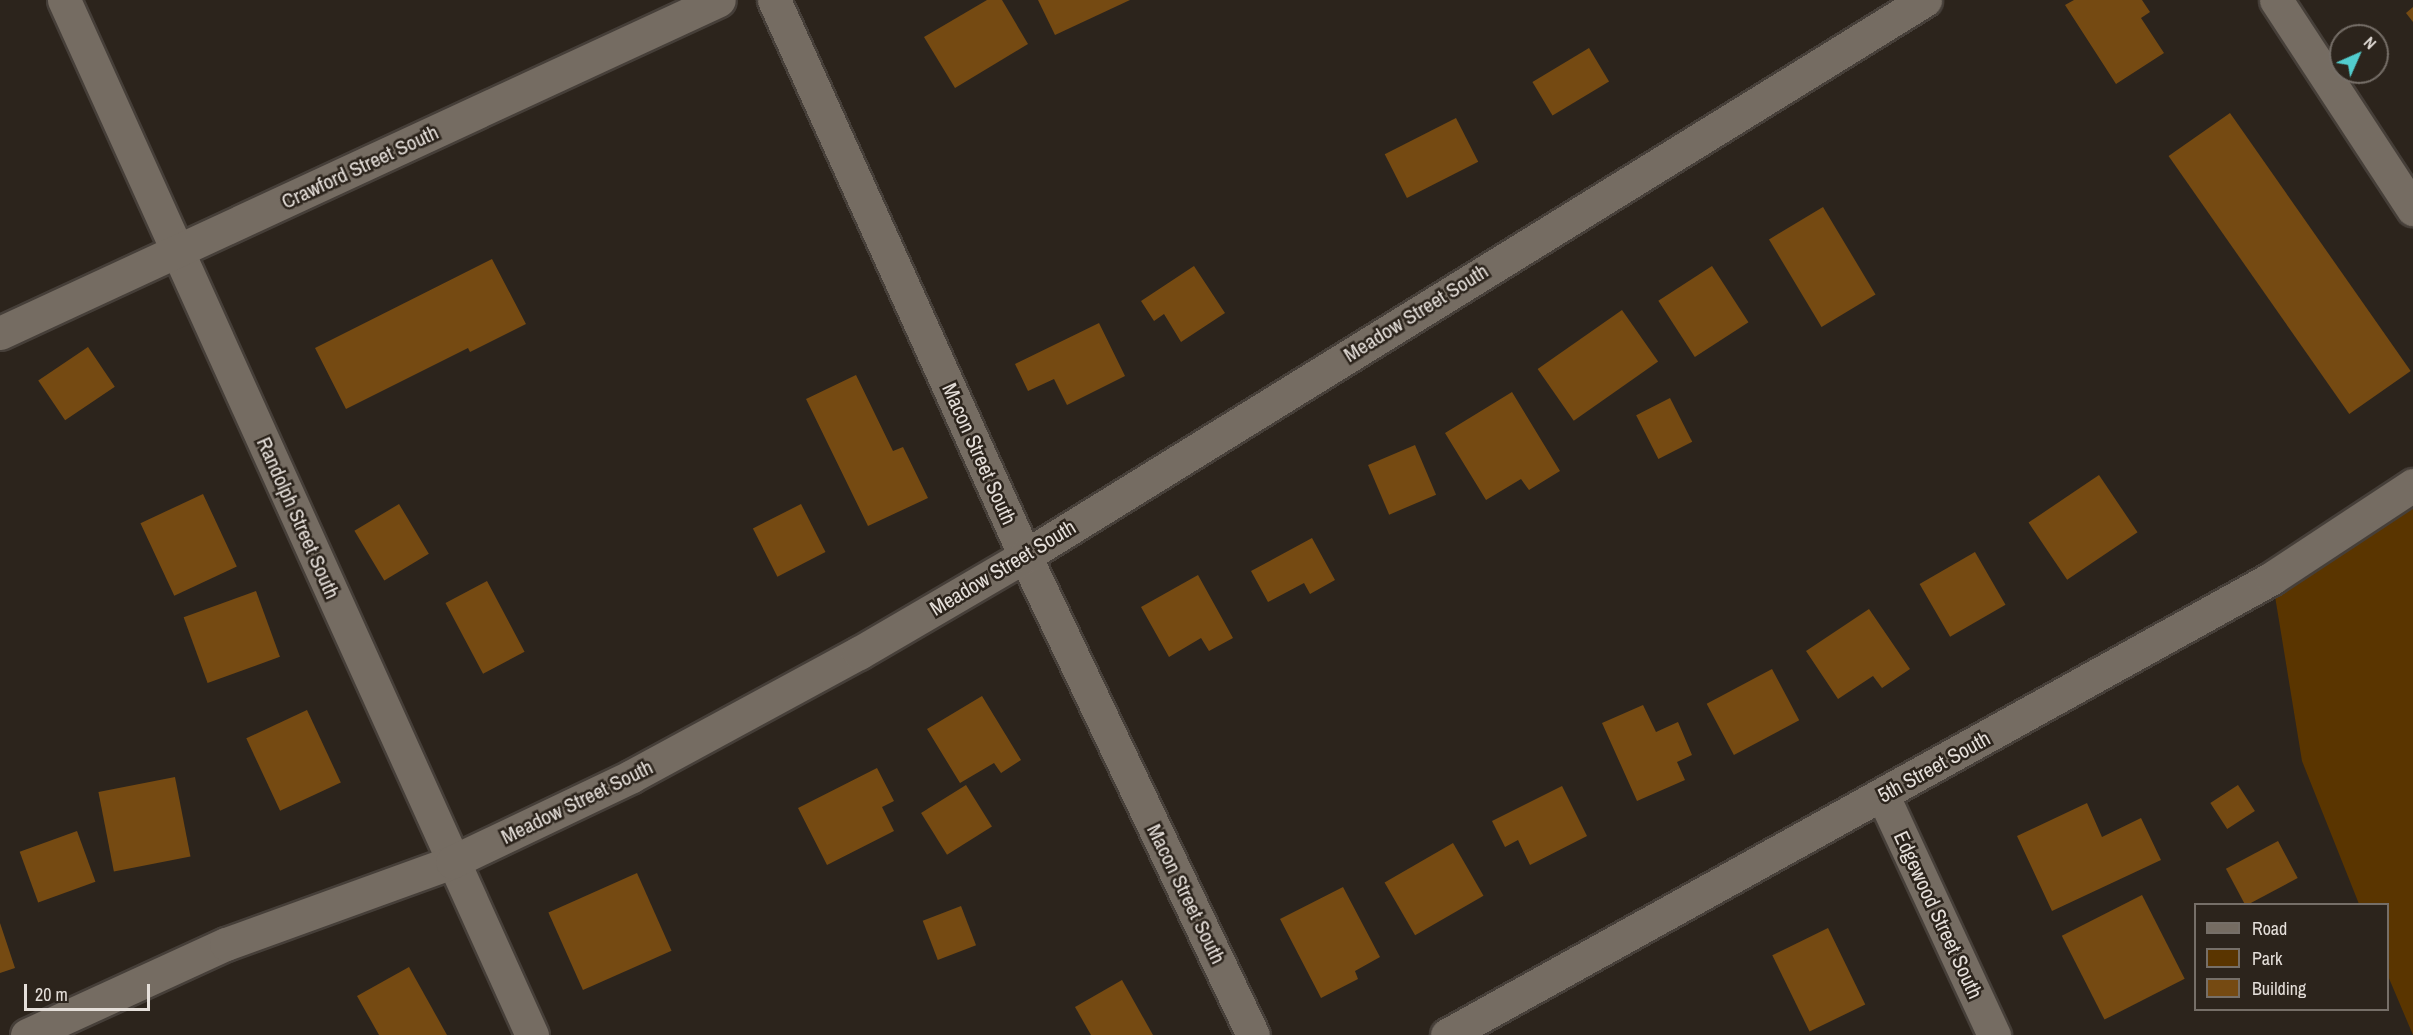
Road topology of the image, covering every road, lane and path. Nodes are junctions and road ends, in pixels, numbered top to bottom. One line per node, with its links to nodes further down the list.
1 (64, 0): 7 (street, Randolph Street South)
2 (719, 0): 7 (street, Crawford Street South)
3 (774, 0): 10 (street, Macon Street South)
4 (1925, 0): 10 (street, Meadow Street South)
5 (2276, 0): 6 (street)
6 (2413, 209)
7 (179, 252): 8 (street, Crawford Street South); 12 (street, Randolph Street South)
8 (0, 333)
9 (2413, 485): 11 (street, 5th Street South)
10 (1025, 556): 12 (street, Meadow Street South); 15 (street, Macon Street South)
11 (1883, 796): 16 (street, 5th Street South); 17 (street, Edgewood Street South)
12 (452, 862): 13 (street, Meadow Street South); 14 (street, Randolph Street South)
13 (27, 1035)
14 (532, 1035)
15 (1253, 1035)
16 (1447, 1035)
17 (1994, 1035)

